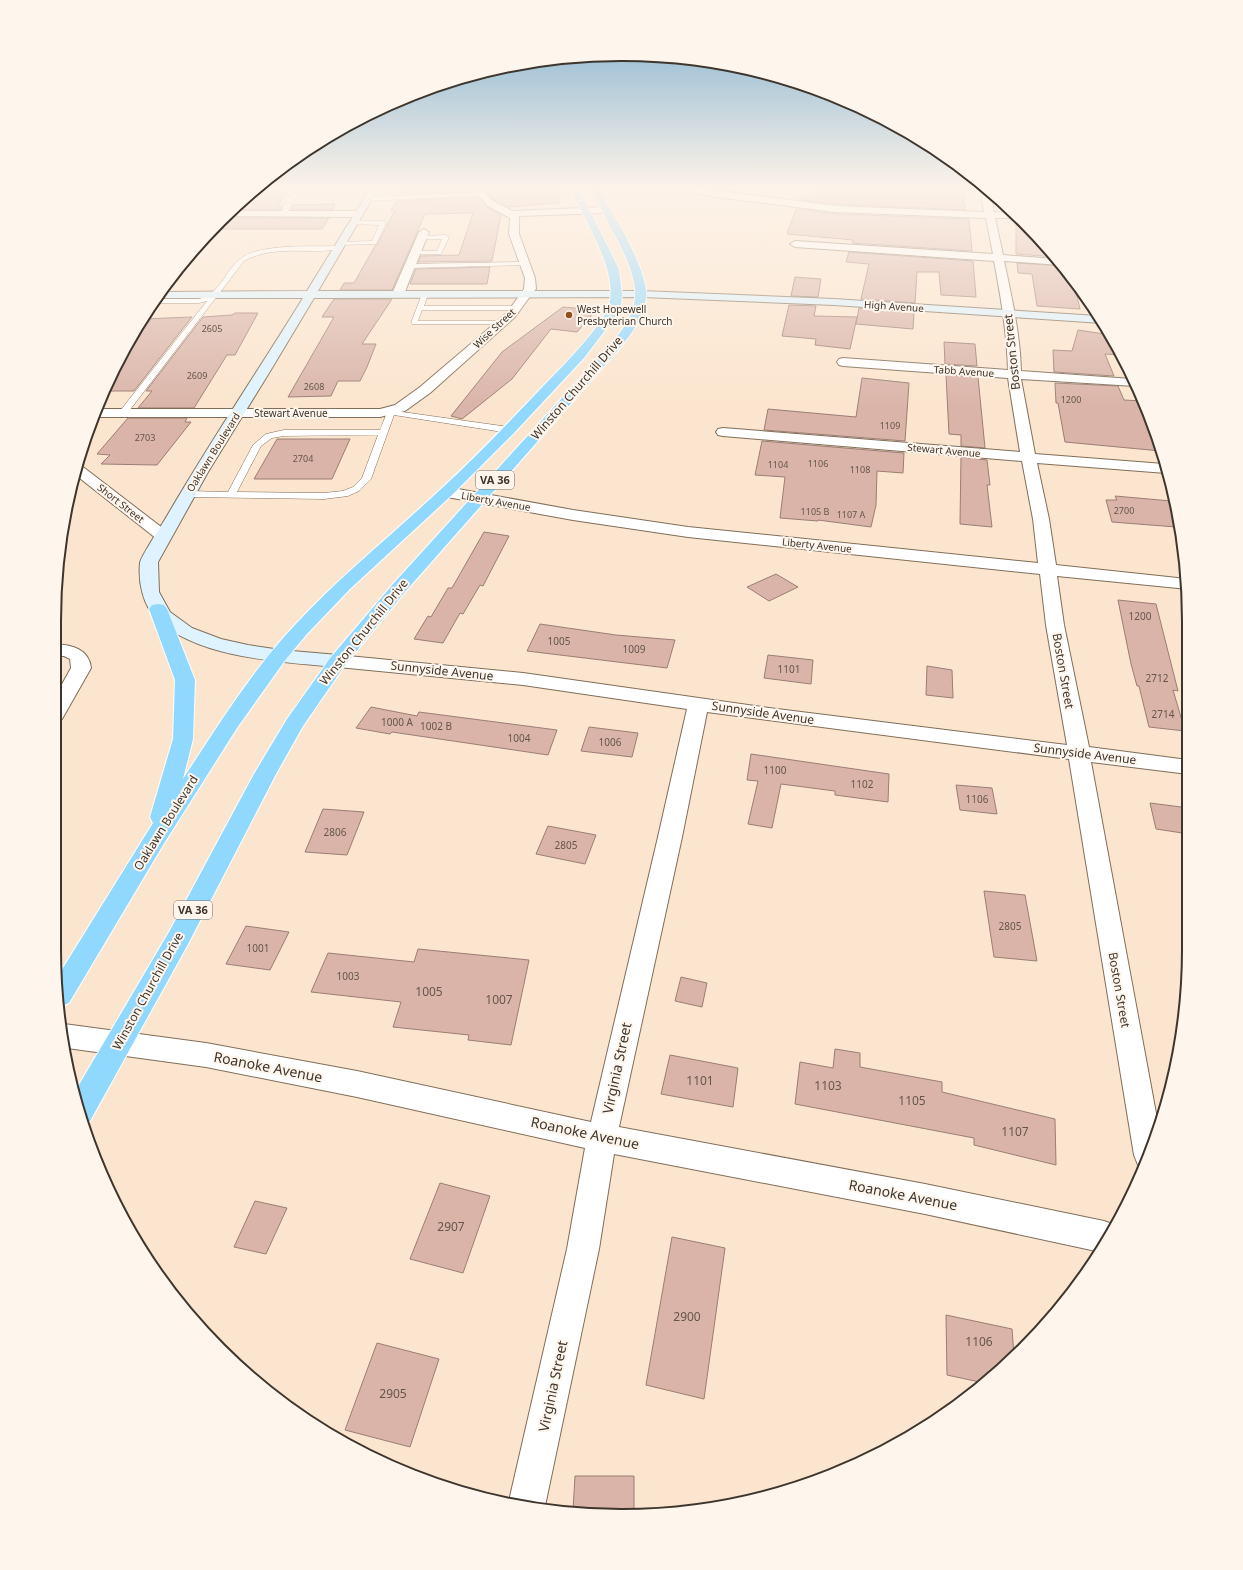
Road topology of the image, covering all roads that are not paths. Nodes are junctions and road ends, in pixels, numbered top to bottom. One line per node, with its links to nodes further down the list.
1 (242, 260): 18 (lane)
2 (330, 260): 19 (street, Oaklawn Boulevard)
3 (412, 260): 11 (street)
4 (524, 260): 10 (street, Wise Street)
5 (610, 260): 15 (highway, Winston Churchill Drive / VA 36)
6 (632, 260): 16 (highway)
7 (999, 260): 23 (street, Boston Street)
8 (1037, 260): 9 (street)
9 (1051, 261)
10 (525, 264): 11 (lane); 14 (street, Wise Street)
11 (410, 266): 12 (street)
12 (398, 294): 13 (street, High Avenue); 19 (street, High Avenue)
13 (425, 294): 14 (street, High Avenue); 21 (lane)
14 (526, 294): 15 (street, High Avenue); 22 (street, Wise Street)
15 (616, 294): 16 (street, High Avenue); 33 (highway, Winston Churchill Drive / VA 36)
16 (642, 294): 23 (street, High Avenue); 42 (highway, Winston Churchill Drive / VA 36)
17 (166, 295): 18 (street, High Avenue)
18 (214, 295): 19 (street, High Avenue); 20 (lane); 31 (lane)
19 (309, 295): 32 (street, Oaklawn Boulevard)
20 (162, 301)
21 (420, 308): 22 (lane); 25 (lane)
22 (517, 308): 25 (street, Wise Street)
23 (1008, 313): 24 (street, High Avenue); 27 (street, Boston Street)
24 (1094, 320)
25 (502, 322): 29 (street, Wise Street)
26 (843, 362): 27 (street, Tabb Avenue)
27 (1016, 374): 28 (street, Tabb Avenue); 36 (street, Boston Street)
28 (1128, 383)
29 (390, 412): 32 (street, Stewart Avenue); 33 (lane); 34 (lane)
30 (102, 413): 31 (street, Stewart Avenue)
31 (123, 413): 32 (street, Stewart Avenue)
32 (237, 413): 40 (street, Oaklawn Boulevard)
33 (509, 430): 39 (highway, Winston Churchill Drive / VA 36)
34 (383, 432): 41 (lane); 41 (lane)
35 (723, 432): 36 (street, Stewart Avenue)
36 (1028, 457): 37 (street, Stewart Avenue); 44 (street, Boston Street)
37 (1161, 469)
38 (81, 472): 43 (street, Short Street)
39 (448, 492): 42 (street, Liberty Avenue); 48 (highway, Winston Churchill Drive / VA 36)
40 (188, 494): 41 (lane); 43 (street, Oaklawn Boulevard)
41 (230, 494)
42 (479, 498): 44 (street, Liberty Avenue); 49 (highway, Winston Churchill Drive / VA 36)
43 (163, 536): 46 (street, Oaklawn Boulevard)
44 (1048, 571): 45 (street, Liberty Avenue); 52 (street, Boston Street)
45 (1181, 583)
46 (158, 609): 48 (street, Oaklawn Boulevard); 54 (highway)
47 (61, 650): 50 (street)
48 (279, 655): 49 (street, Oaklawn Boulevard); 54 (highway, Oaklawn Boulevard / VA 36)
49 (338, 661): 51 (street, Sunnyside Avenue); 57 (highway, Winston Churchill Drive / VA 36)
50 (61, 703)
51 (698, 705): 52 (street, Sunnyside Avenue); 59 (street, Virginia Street)
52 (1078, 753): 53 (street, Sunnyside Avenue); 60 (street, Boston Street)
53 (1182, 766)
54 (155, 839): 55 (highway, Oaklawn Boulevard / VA 36)
55 (63, 991)
56 (68, 1036): 57 (street, Roanoke Avenue)
57 (119, 1043): 58 (highway, Winston Churchill Drive / VA 36); 59 (street, Roanoke Avenue)
58 (83, 1105)
59 (602, 1138): 61 (street, Roanoke Avenue); 62 (street, Virginia Street)
60 (1147, 1143)
61 (1102, 1237)
62 (528, 1501)

